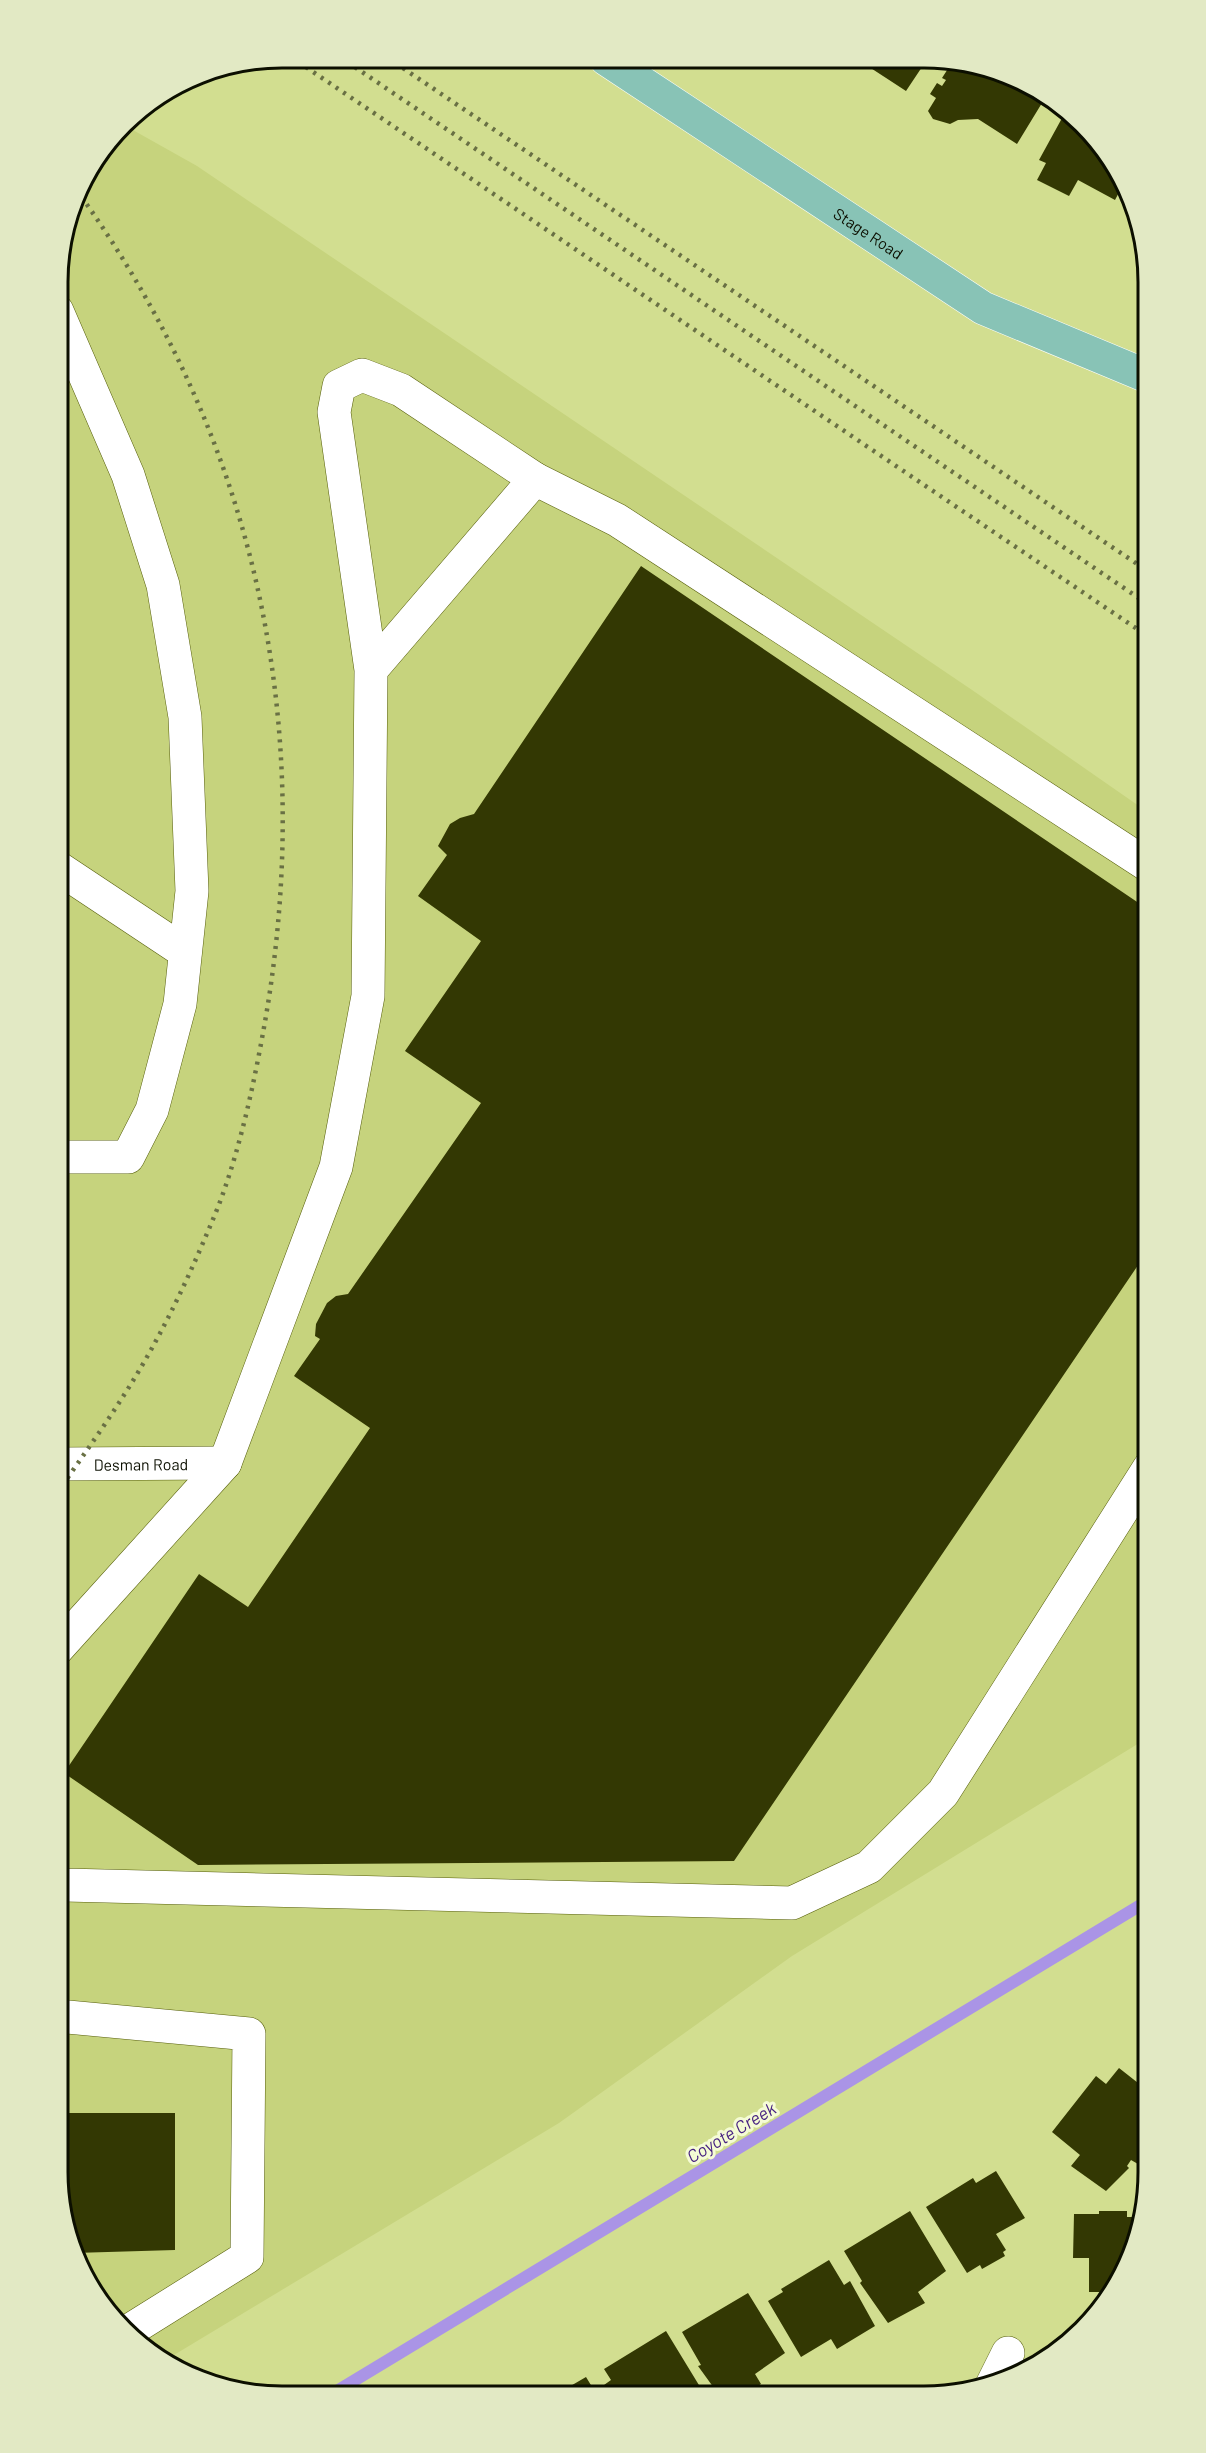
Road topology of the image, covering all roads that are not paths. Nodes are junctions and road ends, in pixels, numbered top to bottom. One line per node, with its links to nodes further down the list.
1 (620, 68): 3 (main road, Stage Road)
2 (68, 336): 8 (street)
3 (1138, 372)
4 (535, 479): 5 (street); 5 (street); 6 (street)
5 (371, 670): 10 (street)
6 (1138, 859)
7 (68, 874): 8 (street)
8 (185, 952): 9 (street)
9 (68, 1157)
10 (225, 1463): 11 (street, Desman Road); 13 (street)
11 (68, 1464)
12 (1138, 1485): 14 (street)
13 (68, 1637)
14 (68, 1885)
15 (68, 2017): 16 (street)
16 (154, 2315): 17 (street); 18 (street)
17 (123, 2316)
18 (135, 2327)
19 (1008, 2353): 20 (street)
20 (999, 2372)

